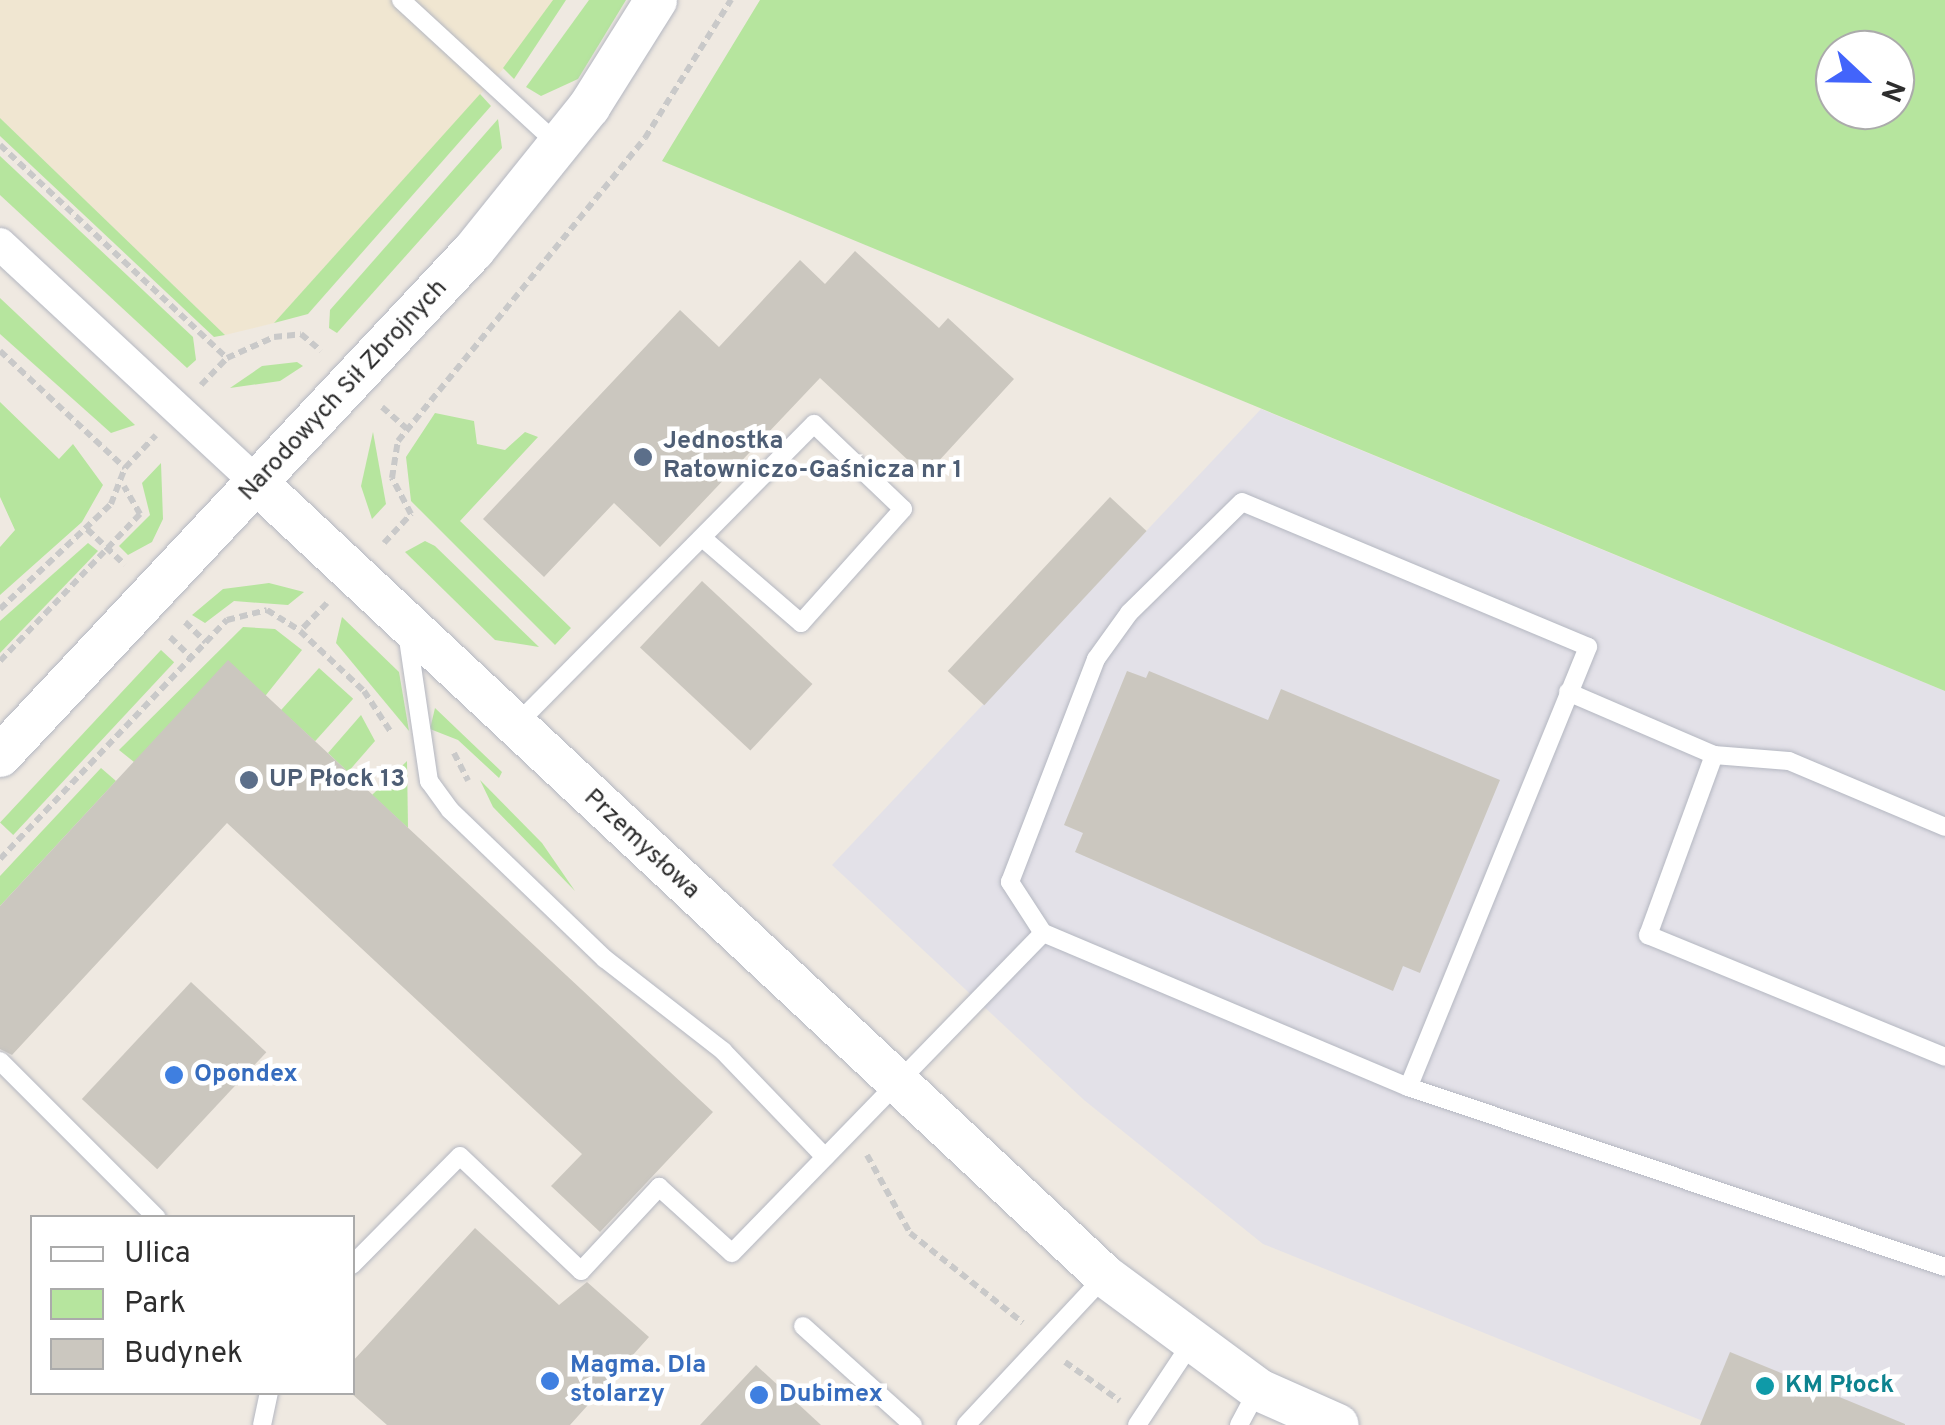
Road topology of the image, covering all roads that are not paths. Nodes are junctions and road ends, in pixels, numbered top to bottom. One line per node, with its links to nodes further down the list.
1 (401, 0): 3 (lane)
2 (656, 0): 3 (street, Narodowych Sił Zbrojnych)
3 (560, 146): 5 (street, Narodowych Sił Zbrojnych)
4 (0, 244): 5 (street, Przemysłowa)
5 (258, 485): 7 (street, Przemysłowa); 11 (street, Narodowych Sił Zbrojnych)
6 (705, 540): 6 (lane); 9 (lane)
7 (404, 624): 9 (street, Przemysłowa); 18 (lane)
8 (1568, 692): 10 (lane); 13 (lane); 17 (lane)
9 (515, 726): 16 (street, Przemysłowa)
10 (1714, 755): 12 (lane); 14 (lane)
11 (0, 756)
12 (1945, 828)
13 (1043, 933): 16 (lane); 17 (lane)
14 (1945, 1057)
15 (0, 1061): 19 (lane)
16 (894, 1086): 18 (lane); 22 (street, Przemysłowa)
17 (1408, 1086): 21 (lane)
18 (825, 1158): 20 (lane)
19 (155, 1215)
20 (355, 1262)
21 (1945, 1268)
22 (1105, 1276): 24 (street, Przemysłowa); 30 (lane)
23 (802, 1326): 29 (lane)
24 (1192, 1342): 26 (street, Przemysłowa); 31 (lane)
25 (267, 1395): 28 (lane)
26 (1249, 1407): 27 (street, Przemysłowa)
27 (1323, 1421)
28 (262, 1425)
29 (913, 1425)
30 (966, 1425)
31 (1137, 1425)

